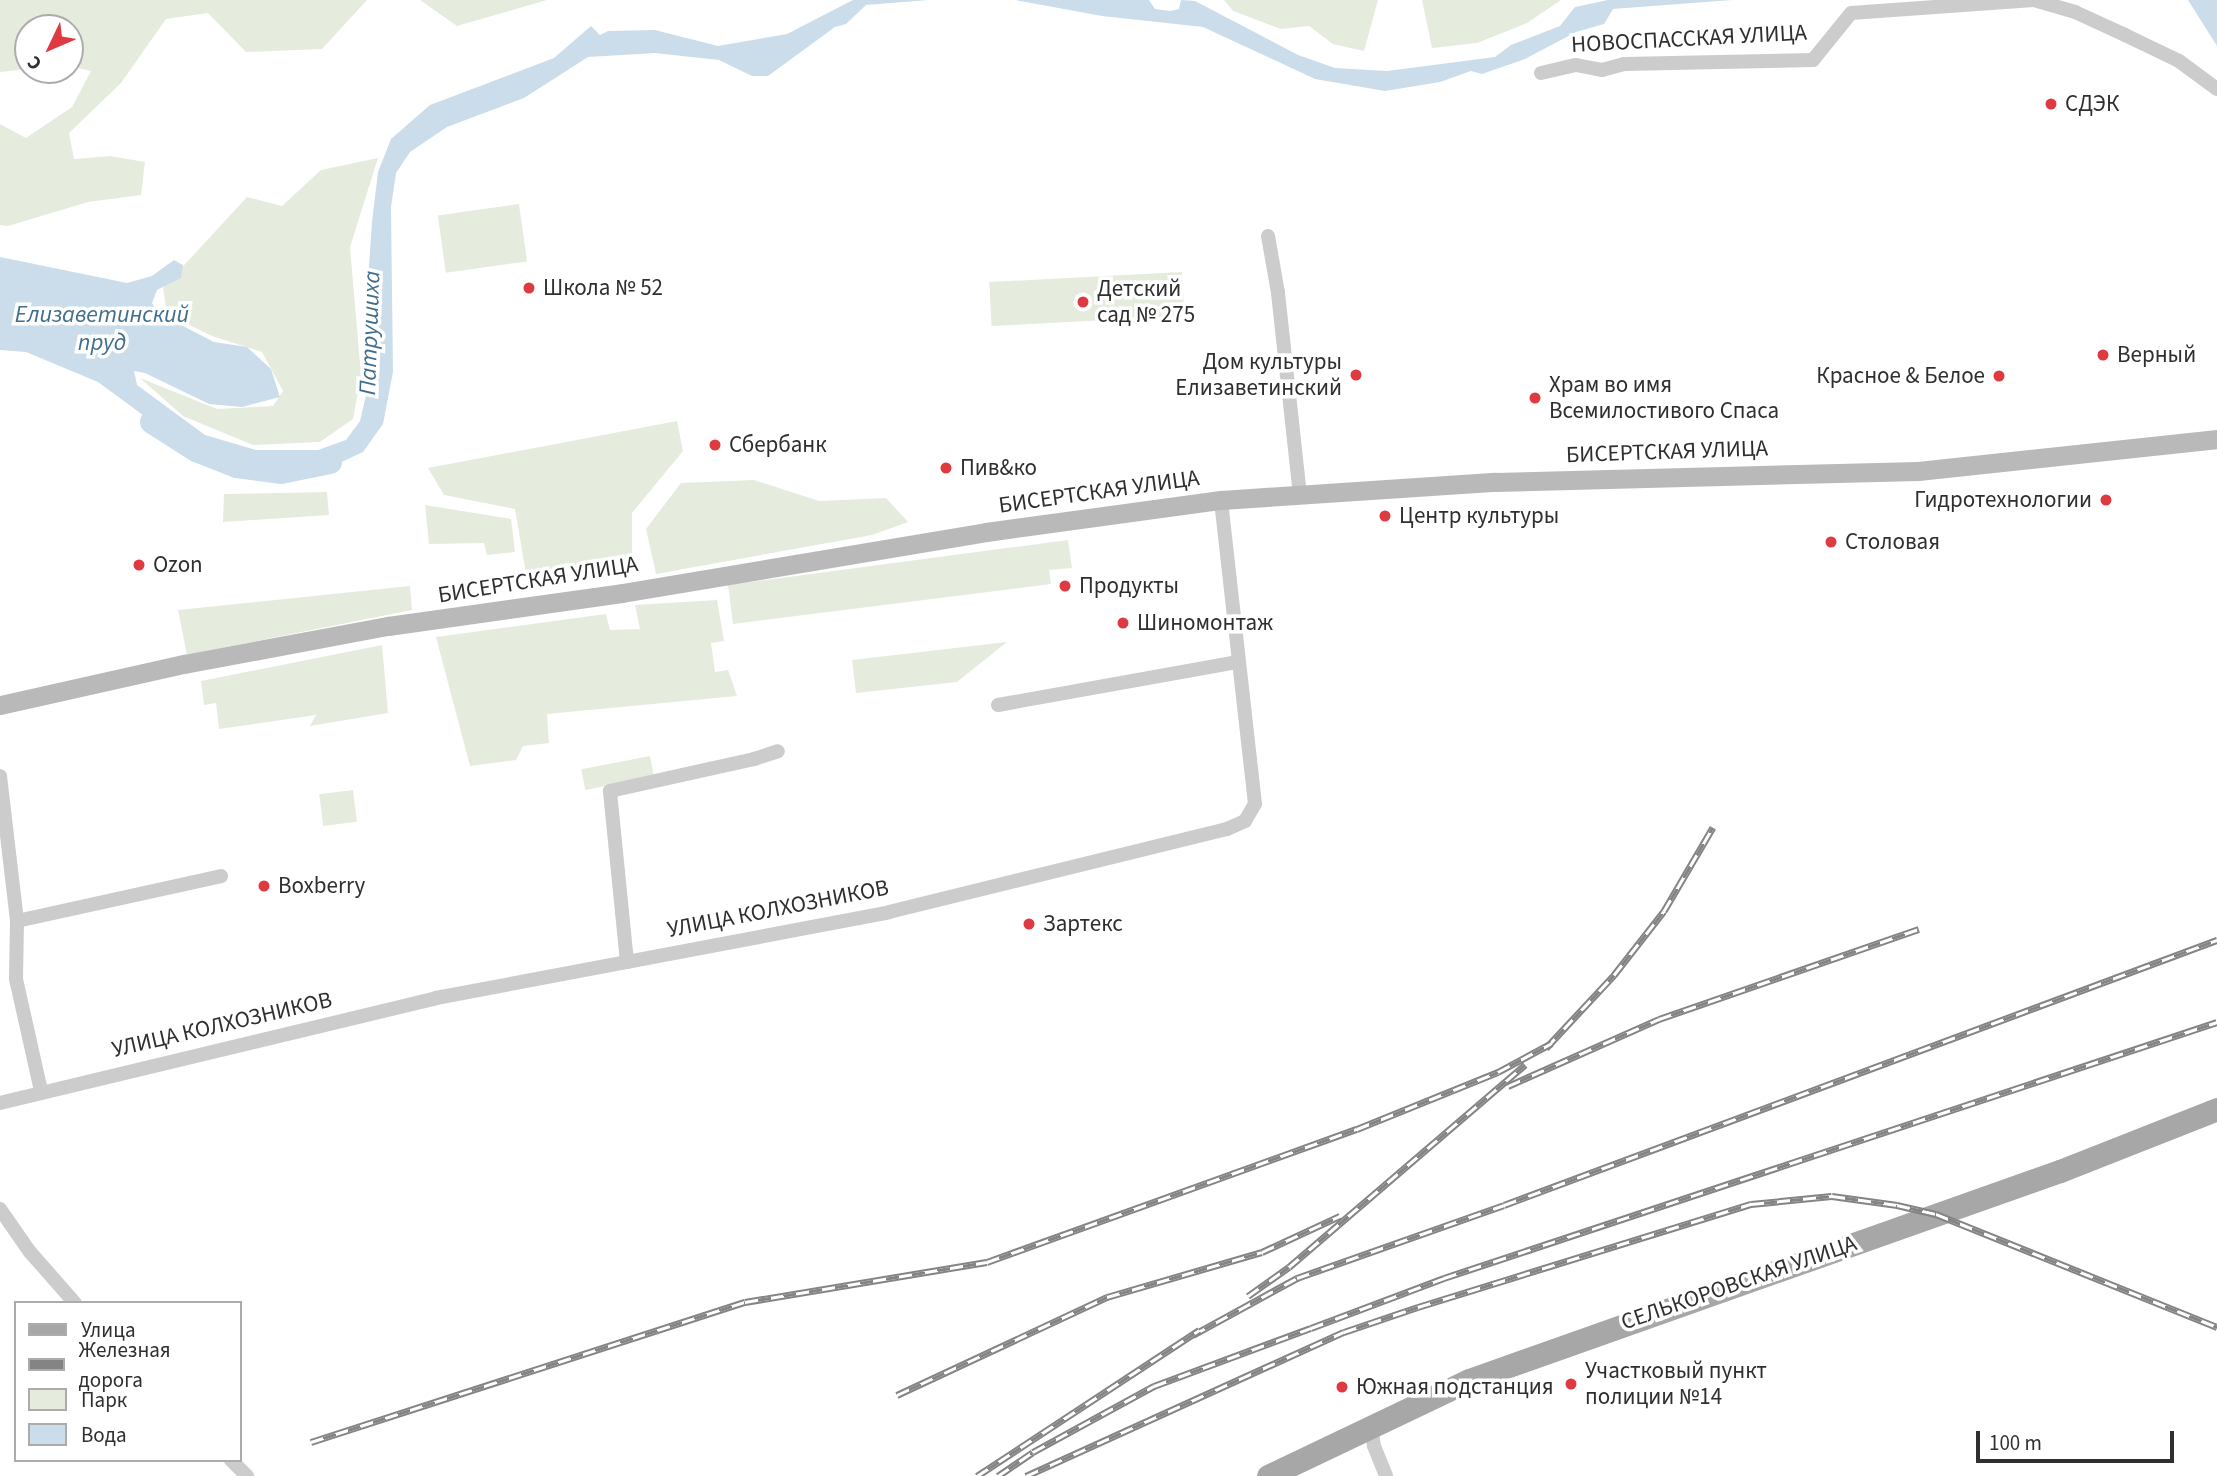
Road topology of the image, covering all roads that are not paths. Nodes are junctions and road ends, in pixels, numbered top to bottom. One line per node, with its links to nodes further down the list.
1 (2074, 6): 2 (street, НОВОСПАССКАЯ УЛИЦА); 3 (street, НОВОСПАССКАЯ УЛИЦА)
2 (1541, 74)
3 (2217, 89)
4 (1268, 236): 6 (street)
5 (2217, 439): 6 (main road, БИСЕРТСКАЯ УЛИЦА)
6 (1300, 495): 7 (main road, БИСЕРТСКАЯ УЛИЦА)
7 (1221, 500): 8 (street, УЛИЦА КОЛХОЗНИКОВ); 9 (main road, БИСЕРТСКАЯ УЛИЦА)
8 (1238, 662): 10 (street); 15 (street, УЛИЦА КОЛХОЗНИКОВ)
9 (0, 705)
10 (998, 705)
11 (778, 751): 15 (street)
12 (0, 776): 14 (street)
13 (221, 876): 14 (street)
14 (18, 921): 16 (street)
15 (627, 962): 16 (street, УЛИЦА КОЛХОЗНИКОВ)
16 (41, 1091): 17 (street, УЛИЦА КОЛХОЗНИКОВ)
17 (0, 1104)
18 (2217, 1109): 21 (main road, СЕЛЬКОРОВСКАЯ УЛИЦА)
19 (0, 1209): 20 (street)
20 (73, 1301)
21 (1371, 1425): 24 (main road, СЕЛЬКОРОВСКАЯ УЛИЦА); 25 (street)
22 (233, 1462): 23 (street)
23 (247, 1476)
24 (1268, 1476)
25 (1386, 1476)

